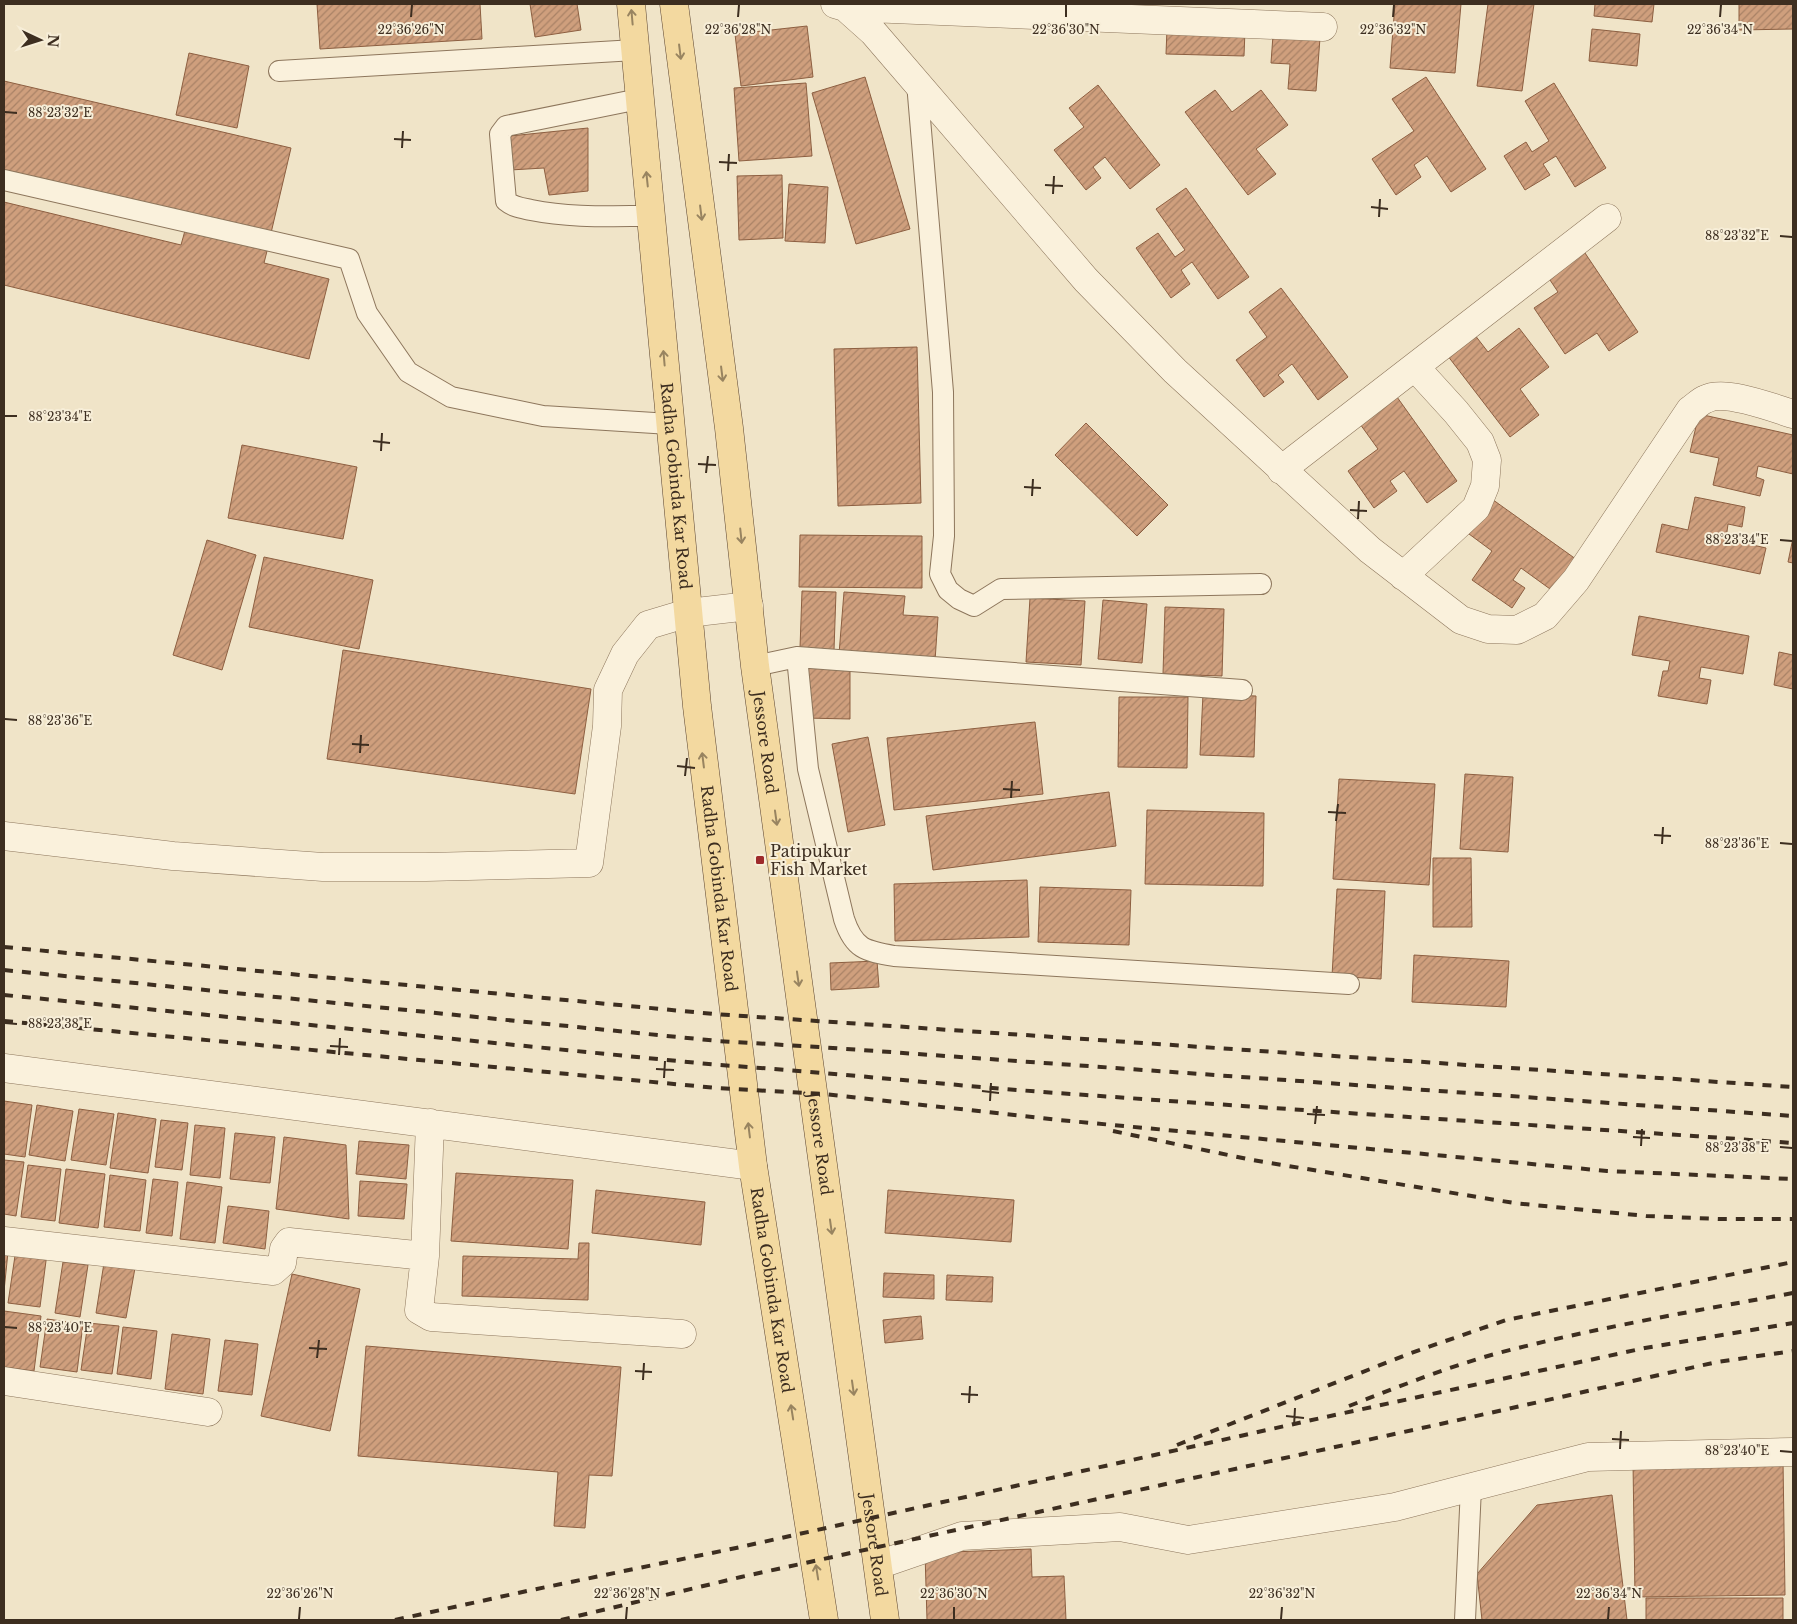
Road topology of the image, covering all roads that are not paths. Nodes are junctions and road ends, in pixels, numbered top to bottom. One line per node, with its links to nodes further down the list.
1 (631, 4): 5 (main road, Radha Gobinda Kar Road, one-way to 1)
2 (674, 4): 18 (main road, Jessore Road, one-way to 18)
3 (840, 5): 4 (street); 7 (street)
4 (1323, 27)
5 (635, 50): 6 (lane); 8 (main road, Radha Gobinda Kar Road)
6 (280, 71)
7 (917, 82): 15 (street); 17 (lane)
8 (639, 99): 10 (main road, Radha Gobinda Kar Road, one-way to 8); 10 (lane)
9 (4, 180): 14 (lane)
10 (651, 216): 14 (main road, Radha Gobinda Kar Road, one-way to 10)
11 (1607, 218): 12 (street)
12 (1415, 367): 15 (street); 16 (street)
13 (1793, 414): 16 (street)
14 (670, 424): 19 (main road, Radha Gobinda Kar Road)
15 (1281, 470): 16 (street)
16 (1403, 576)
17 (1261, 584)
18 (748, 606): 19 (street); 21 (main road, Jessore Road)
19 (688, 613): 23 (street); 27 (main road, Radha Gobinda Kar Road, one-way to 19)
20 (797, 657): 21 (lane); 22 (lane); 24 (lane)
21 (755, 666): 35 (main road, Jessore Road, one-way to 35)
22 (1242, 690)
23 (4, 836)
24 (1349, 984)
25 (4, 1068): 26 (street)
26 (430, 1124): 27 (street); 29 (street)
27 (753, 1166): 36 (main road, Radha Gobinda Kar Road, one-way to 27)
28 (4, 1240): 29 (street)
29 (424, 1256): 30 (street)
30 (682, 1334)
31 (4, 1380): 32 (street)
32 (208, 1412)
33 (1793, 1452): 34 (street)
34 (1471, 1487): 35 (street); 38 (lane)
35 (878, 1565): 37 (main road, Jessore Road)
36 (824, 1620)
37 (885, 1620)
38 (1466, 1620)

